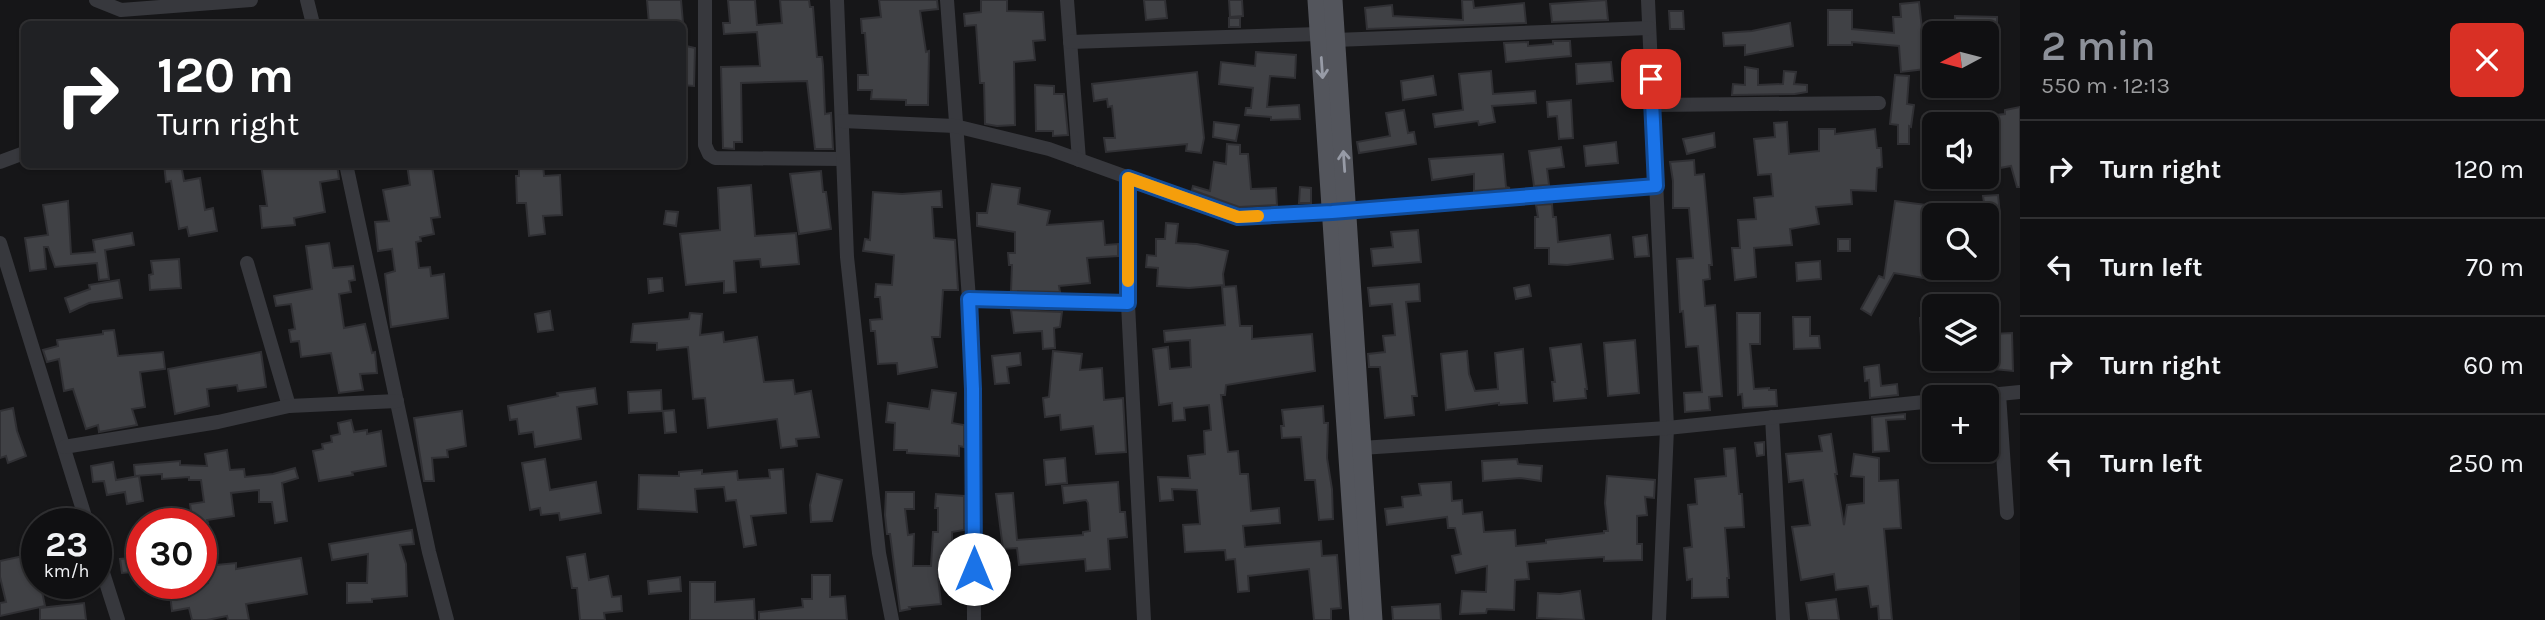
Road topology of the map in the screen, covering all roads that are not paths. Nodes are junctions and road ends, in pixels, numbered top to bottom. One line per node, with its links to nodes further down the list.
1 (96, 0): 11 (street)
2 (251, 0): 11 (street)
3 (307, 0): 12 (street)
4 (705, 0): 21 (street)
5 (837, 0): 18 (street)
6 (947, 0): 19 (street)
7 (1067, 0): 15 (street)
8 (1317, 0): 14 (main road)
9 (1332, 0): 14 (main road)
10 (1648, 0): 13 (street)
11 (166, 3)
12 (312, 21)
13 (1649, 28): 14 (street); 17 (street)
14 (1327, 37): 15 (street); 27 (main road)
15 (1070, 43): 22 (street)
16 (1879, 103): 17 (street)
17 (1653, 105): 26 (street)
18 (842, 121): 19 (street); 21 (street)
19 (955, 126): 22 (street); 30 (street)
20 (21, 154): 23 (street)
21 (843, 159): 46 (street)
22 (1079, 160): 25 (street)
23 (0, 162)
24 (346, 168): 34 (street)
25 (1128, 178): 27 (street); 31 (street)
26 (1656, 186): 27 (street); 38 (street)
27 (1340, 211): 40 (main road); 49 (main road)
28 (0, 243): 39 (street)
29 (247, 262): 36 (street)
30 (969, 299): 31 (street); 47 (street)
31 (1128, 303): 48 (street)
32 (2020, 392): 33 (street)
33 (1999, 394): 42 (street)
34 (397, 401): 36 (street); 45 (street)
35 (1922, 402): 37 (street)
36 (289, 406): 39 (street)
37 (1772, 417): 38 (street); 52 (street)
38 (1667, 428): 40 (street); 51 (street)
39 (64, 447): 41 (street)
40 (1361, 448): 50 (main road)
41 (83, 508)
42 (2007, 513)
43 (111, 599): 44 (street)
44 (118, 620)
45 (447, 620)
46 (892, 620)
47 (974, 620)
48 (1144, 620)
49 (1359, 620)
50 (1373, 620)
51 (1659, 620)
52 (1783, 620)

